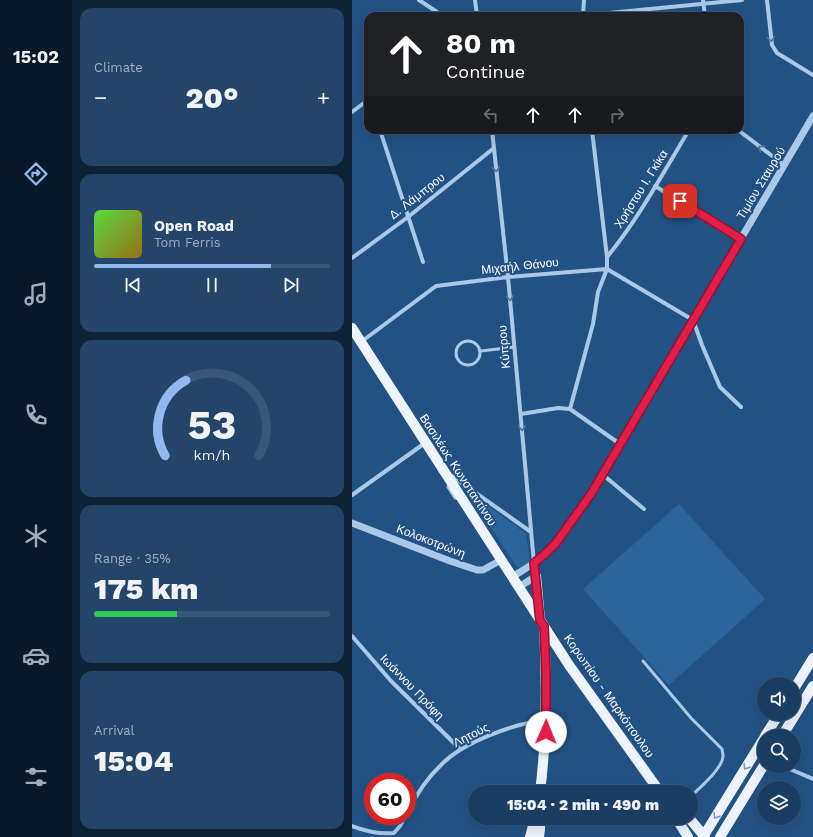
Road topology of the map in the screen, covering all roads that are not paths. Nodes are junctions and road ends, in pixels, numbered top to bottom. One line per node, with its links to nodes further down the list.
1 (419, 0): 7 (street)
2 (475, 0): 8 (street)
3 (584, 0): 9 (street)
4 (742, 0): 6 (street)
5 (767, 0): 12 (street, one-way to 12)
6 (703, 2): 10 (street); 11 (street)
7 (437, 12)
8 (476, 12)
9 (583, 12)
10 (617, 12)
11 (704, 12)
12 (813, 75)
13 (364, 103): 14 (street)
14 (352, 112)
15 (813, 116): 22 (street, Τιμίου Σταυρού)
16 (381, 134): 24 (street)
17 (492, 134): 21 (street, Κύπρου)
18 (592, 134): 26 (street)
19 (687, 134): 23 (street, Χρήστου Ι. Γκίκα)
20 (743, 134): 22 (street, one-way to 20)
21 (494, 148): 24 (street, Δ. Λάμπρου); 30 (street, Κύπρου, one-way to 30)
22 (784, 165): 25 (street, Τιμίου Σταυρού)
23 (655, 186): 25 (street); 26 (street, Χρήστου Ι. Γκίκα)
24 (408, 216): 27 (street, Δ. Λάμπρου); 28 (street)
25 (741, 239): 31 (street, Τιμίου Σταυρού)
26 (607, 257): 29 (street)
27 (352, 258)
28 (423, 262)
29 (607, 269): 30 (street, Μιχαήλ Θάνου); 31 (street); 37 (street)
30 (508, 277): 33 (street, Μιχαήλ Θάνου); 34 (street, Κύπρου, one-way to 34)
31 (693, 320): 36 (street); 40 (street, Τιμίου Σταυρού)
32 (352, 328): 33 (main road, Βασιλέως Κωνσταντίνου)
33 (361, 342): 39 (main road, Βασιλέως Κωνσταντίνου)
34 (514, 347): 35 (lane); 38 (street, Κύπρου)
35 (481, 351): 35 (lane)
36 (741, 407)
37 (570, 409): 38 (street); 40 (street)
38 (520, 414): 46 (street, Κύπρου, one-way to 46)
39 (426, 443): 41 (main road, Βασιλέως Κωνσταντίνου); 43 (street)
40 (620, 444): 42 (street, Τιμίου Σταυρού)
41 (443, 470): 46 (street); 47 (main road, Βασιλέως Κωνσταντίνου)
42 (602, 474): 44 (street); 48 (street, Τιμίου Σταυρού)
43 (352, 495)
44 (644, 509)
45 (352, 523): 47 (street, Κολοκοτρώνη)
46 (532, 532): 48 (street, Κύπρου)
47 (501, 560): 50 (main road, Βασιλέως Κωνσταντίνου)
48 (534, 563): 49 (street); 50 (street, Τιμίου Σταυρού)
49 (536, 576): 51 (street); 52 (main road)
50 (512, 577): 51 (main road, Βασιλέως Κωνσταντίνου)
51 (518, 587): 52 (main road, Βασιλέως Κωνσταντίνου)
52 (542, 624): 58 (main road); 65 (main road, Κορωπίου - Μαρκόπουλου)
53 (352, 636): 60 (street, Ιωάννου Πρόφη)
54 (813, 658): 56 (main road)
55 (643, 660): 69 (lane)
56 (801, 678)
57 (813, 686): 59 (main road)
58 (546, 720): 60 (street, Λητούς); 66 (main road)
59 (786, 729)
60 (460, 749): 70 (street, Λητούς)
61 (757, 749): 77 (main road, one-way to 77)
62 (759, 773): 81 (main road)
63 (799, 773): 64 (street)
64 (813, 779)
65 (654, 782): 67 (main road, Κορωπίου - Μαρκόπουλου); 68 (main road, Κορωπίου - Μαρκόπουλου)
66 (541, 785)
67 (656, 785)
68 (657, 785)
69 (698, 789)
70 (416, 798)
71 (400, 825): 76 (street)
72 (540, 825): 79 (main road)
73 (680, 825): 80 (main road)
74 (695, 825): 77 (main road)
75 (352, 826): 76 (street)
76 (376, 832): 78 (lane)
77 (704, 836)
78 (374, 837)
79 (539, 837)
80 (688, 837)
81 (720, 837)

